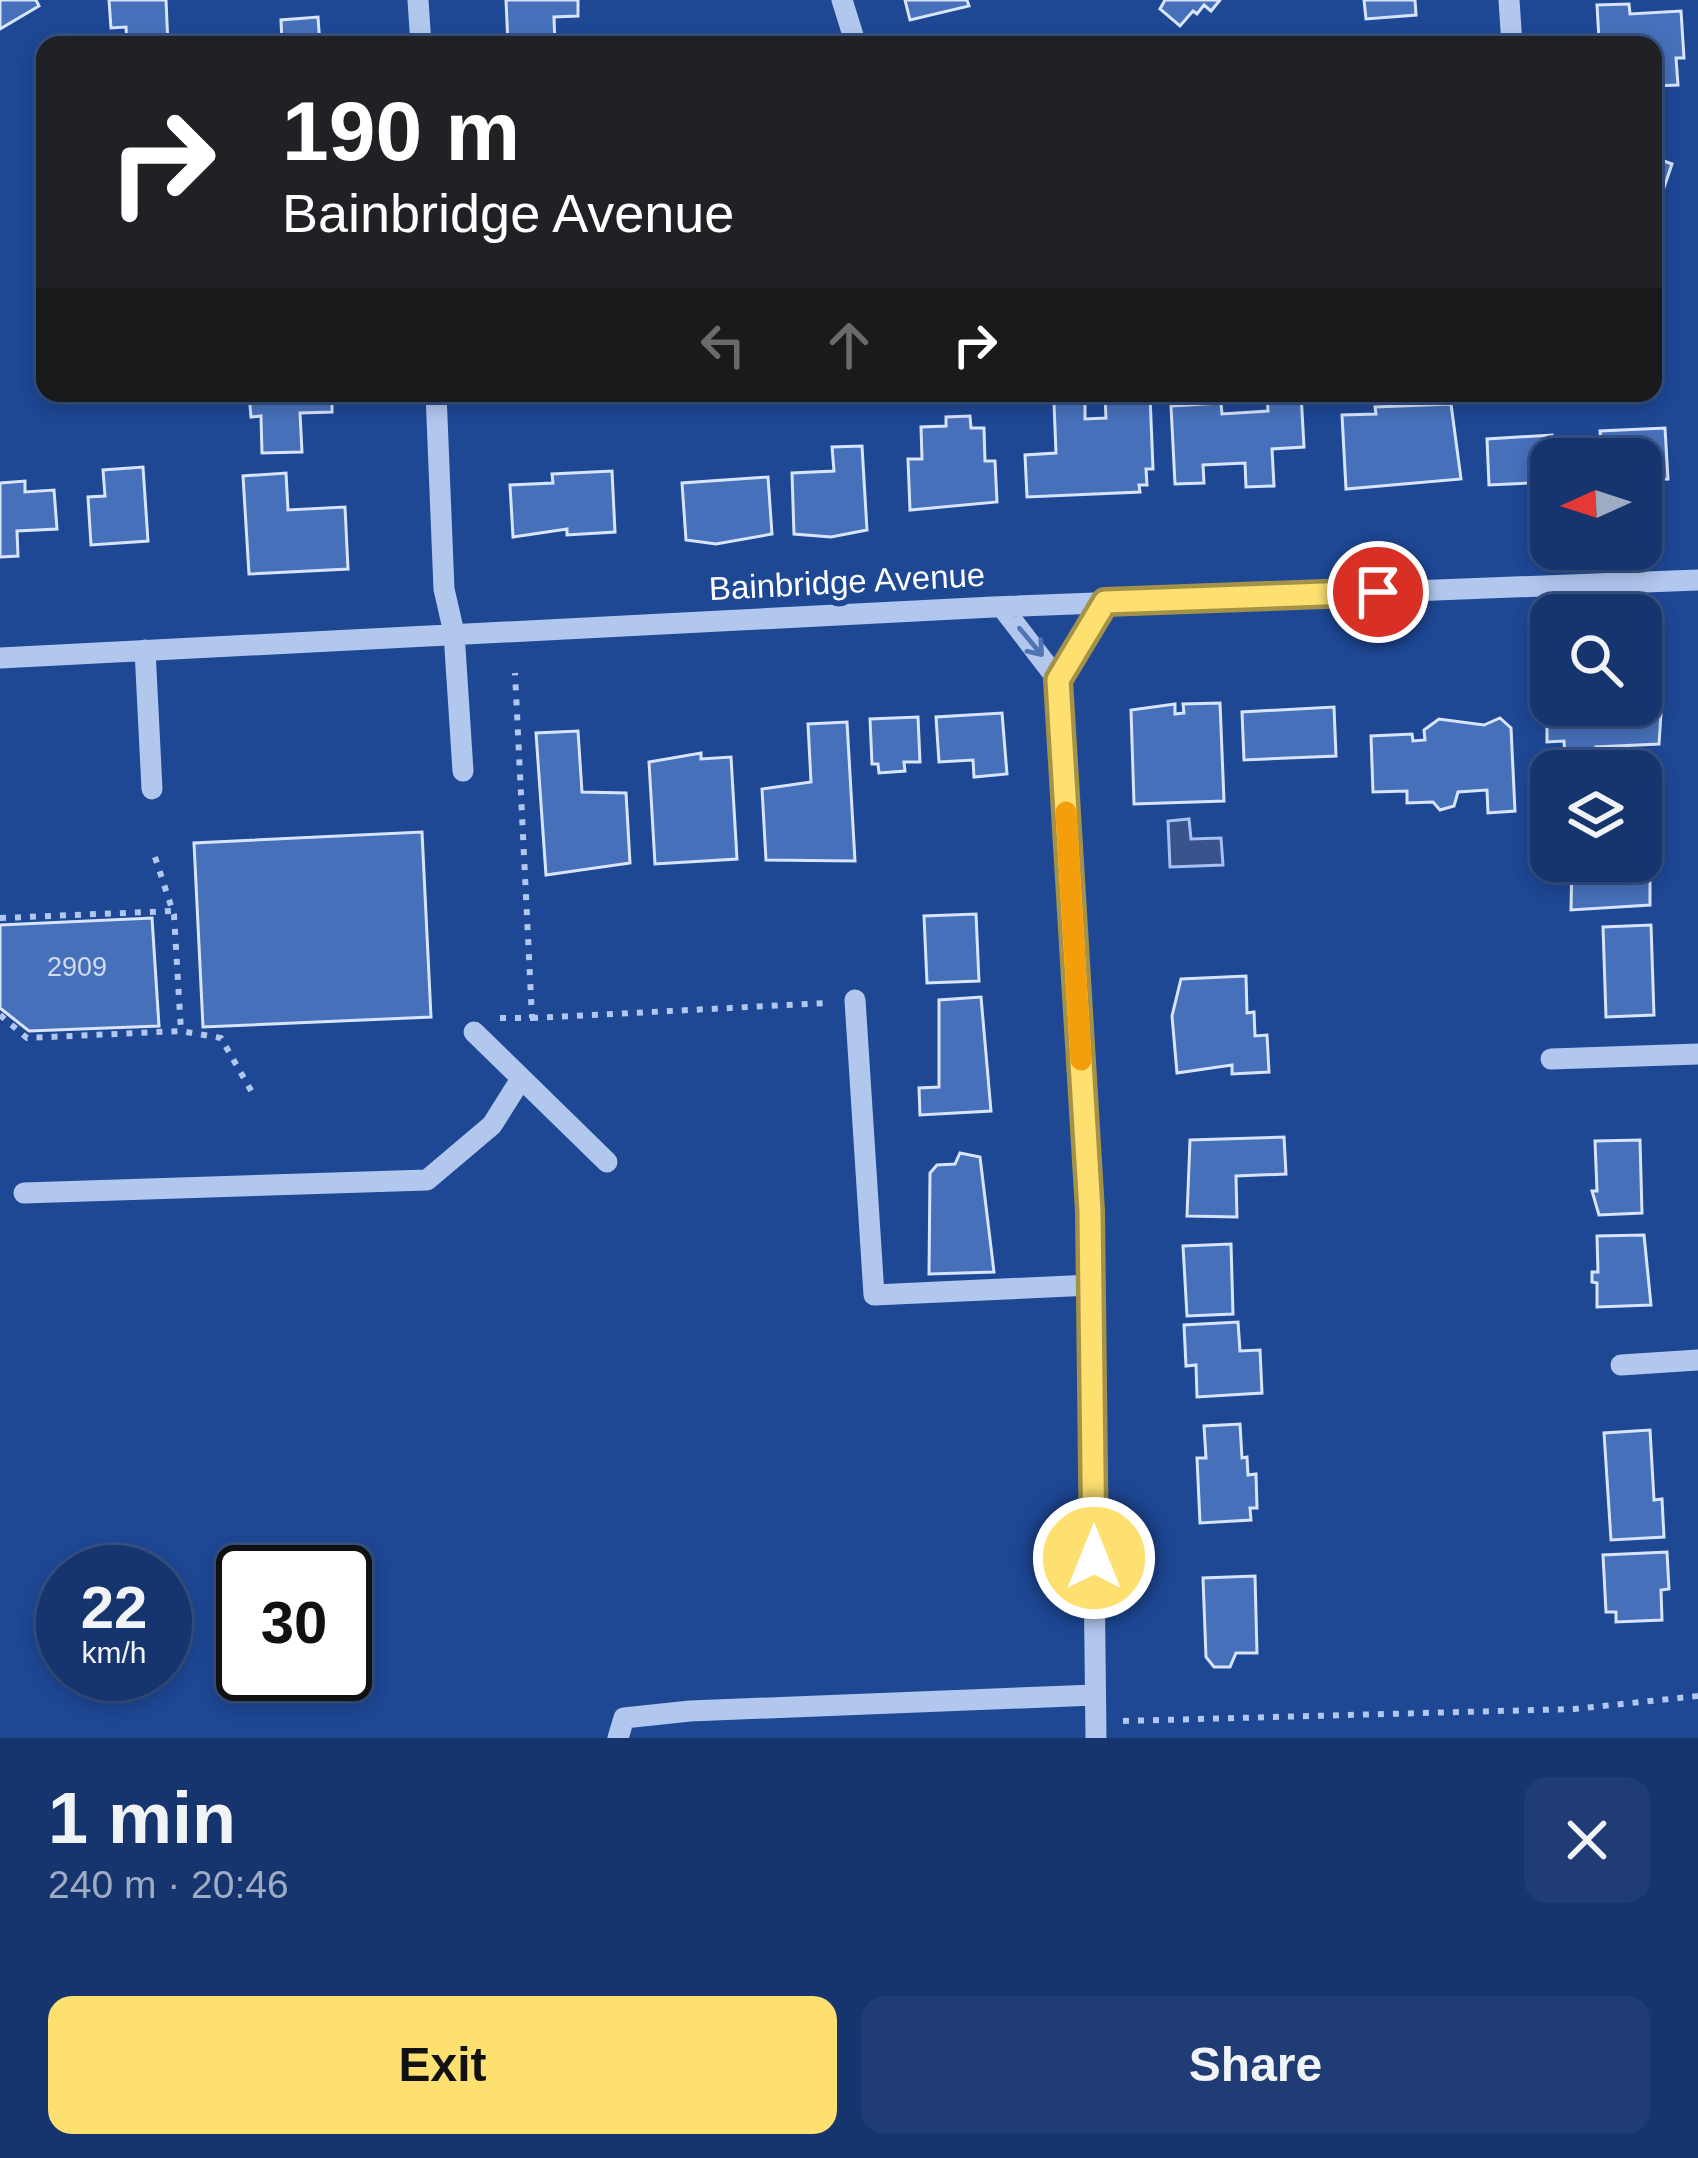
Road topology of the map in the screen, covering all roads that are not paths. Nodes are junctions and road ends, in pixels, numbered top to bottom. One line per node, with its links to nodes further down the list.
1 (418, 0): 4 (street)
2 (842, 0): 5 (street)
3 (1509, 0): 6 (street)
4 (420, 36)
5 (853, 36)
6 (1511, 36)
7 (436, 402): 11 (street)
8 (1698, 580): 9 (street, Bainbridge Avenue)
9 (1105, 602): 10 (street, Bainbridge Avenue); 14 (street)
10 (1002, 607): 11 (street, Bainbridge Avenue); 14 (street, one-way to 14)
11 (454, 633): 12 (street, Bainbridge Avenue); 15 (street)
12 (145, 650): 13 (street, Bainbridge Avenue); 16 (street)
13 (0, 658)
14 (1058, 680): 24 (street)
15 (463, 771)
16 (152, 789)
17 (855, 1000): 24 (street)
18 (483, 1025): 21 (street)
19 (1698, 1054): 20 (street)
20 (1552, 1059)
21 (521, 1079): 22 (street); 23 (street)
22 (607, 1162)
23 (24, 1193)
24 (1091, 1285): 27 (street)
25 (1698, 1360): 26 (street)
26 (1621, 1365)
27 (1095, 1695): 28 (street); 29 (street)
28 (1096, 1730)
29 (618, 1738)

